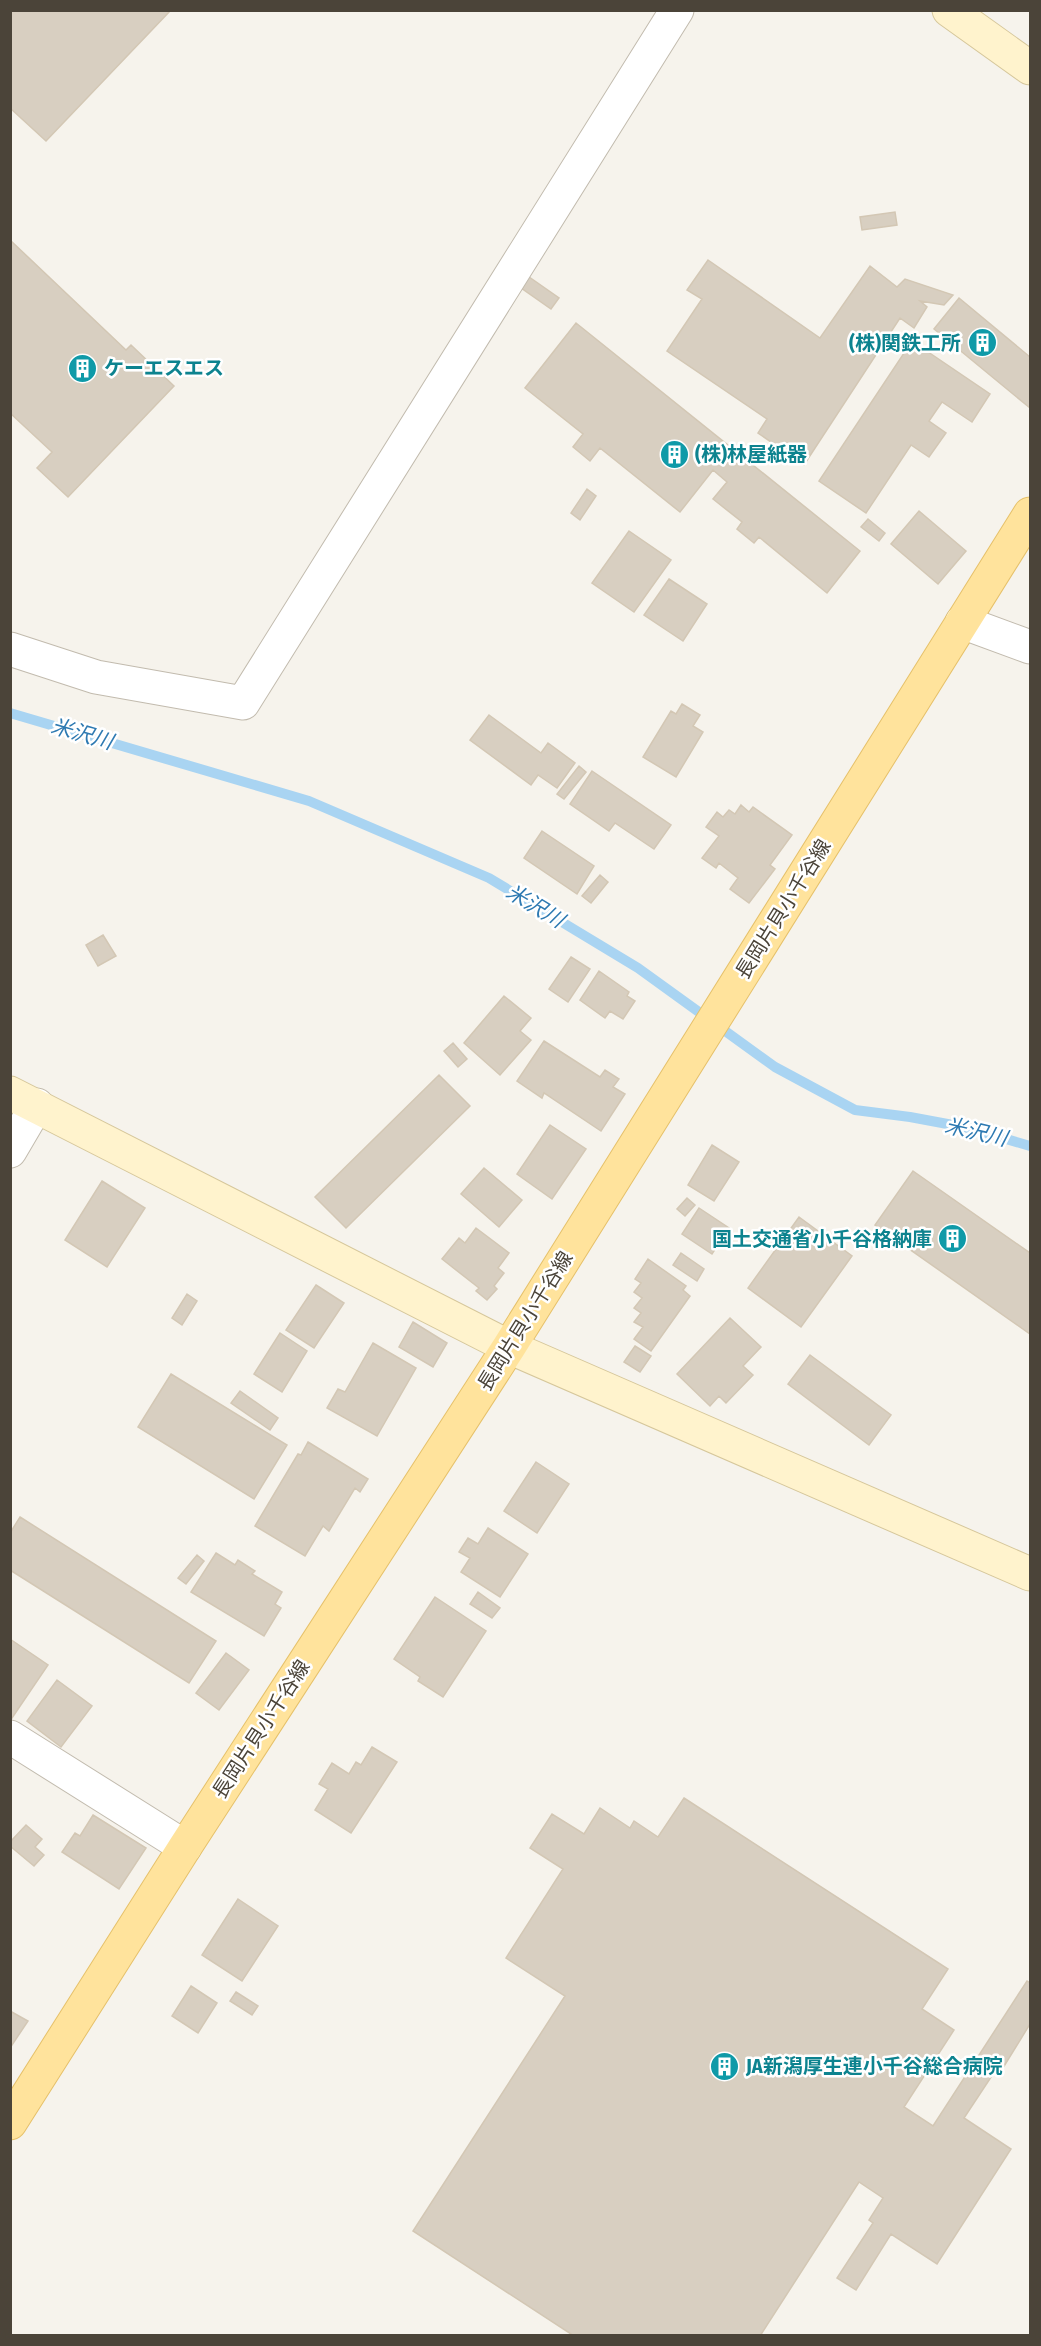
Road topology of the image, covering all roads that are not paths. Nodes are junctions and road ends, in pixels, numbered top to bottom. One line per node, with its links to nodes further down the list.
1 (677, 10): 7 (street)
2 (949, 10): 3 (street)
3 (1030, 68)
4 (1030, 514): 5 (main road, 長岡片貝小千谷線)
5 (962, 622): 6 (street); 10 (main road, 長岡片貝小千谷線)
6 (1030, 647)
7 (10, 649)
8 (24, 1099): 9 (street); 10 (street)
9 (10, 1150)
10 (509, 1347): 11 (street); 13 (main road, 長岡片貝小千谷線)
11 (1030, 1574)
12 (10, 1737): 13 (street)
13 (185, 1848): 14 (main road, 長岡片貝小千谷線)
14 (10, 2122)

